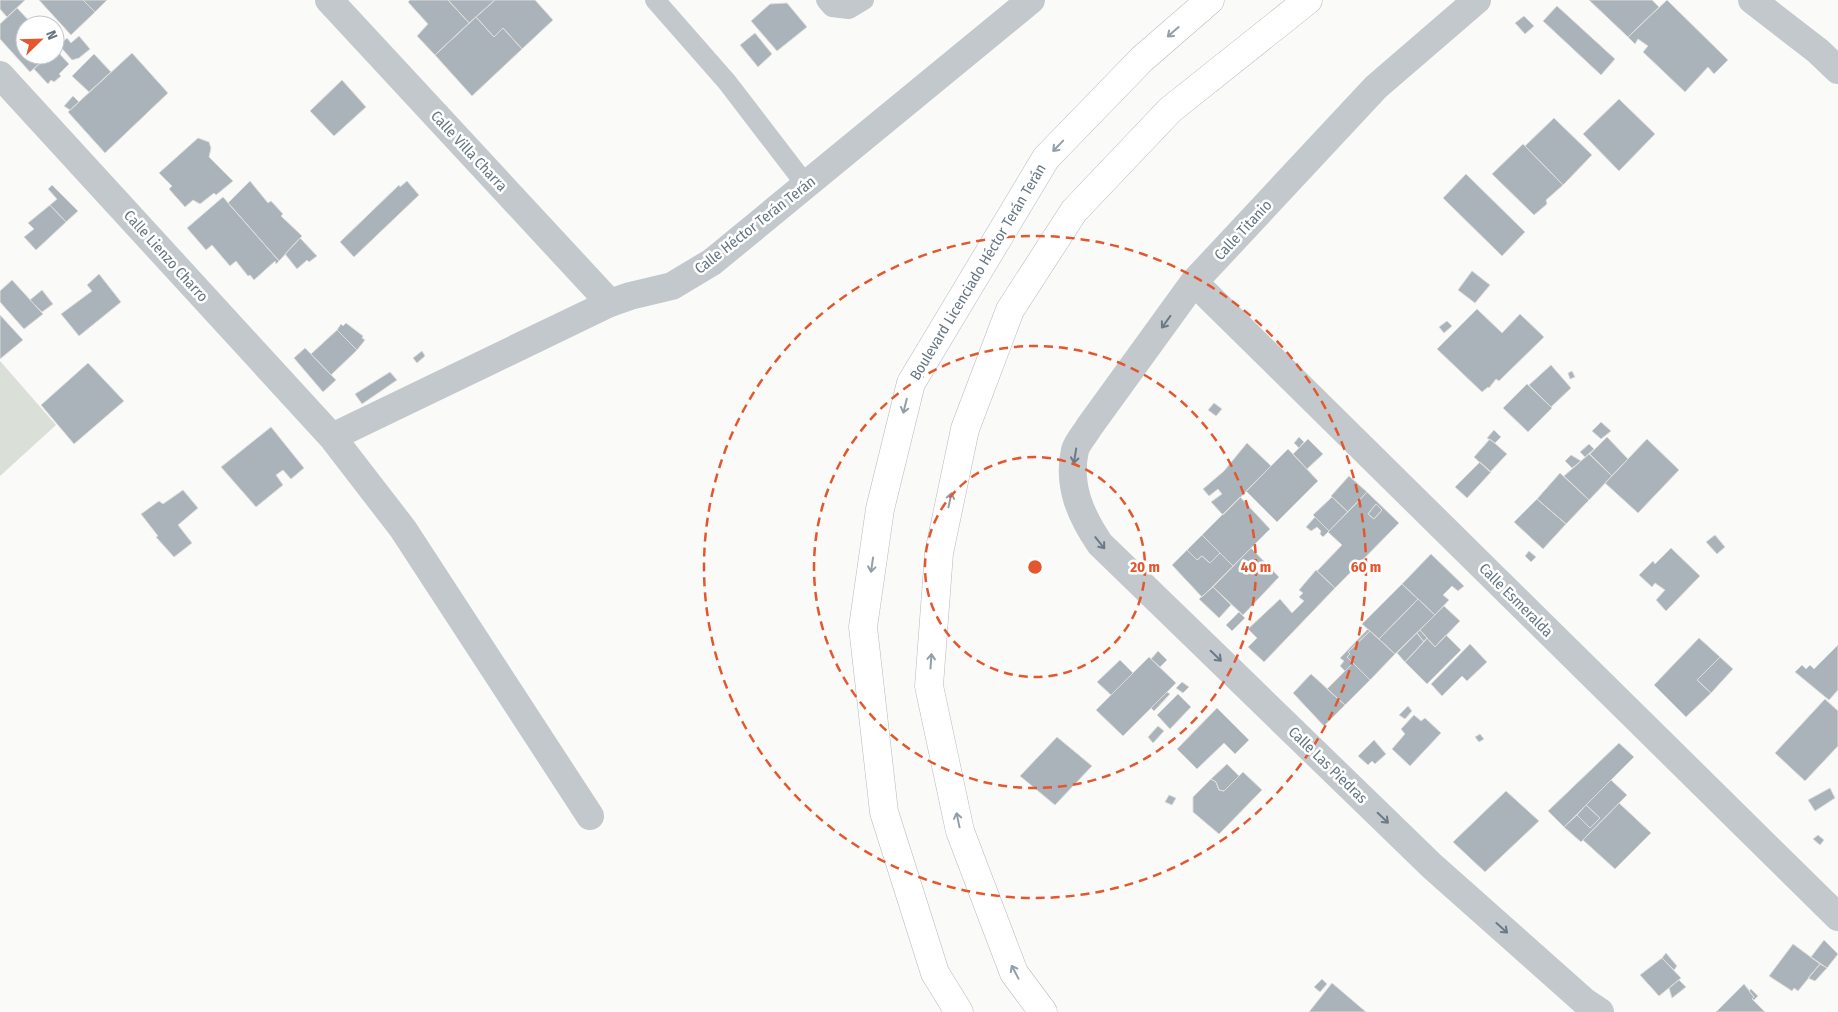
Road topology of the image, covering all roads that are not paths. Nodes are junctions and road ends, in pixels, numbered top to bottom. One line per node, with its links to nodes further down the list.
1 (329, 0): 14 (street, Calle Villa Charra)
2 (655, 0): 12 (lane)
3 (826, 0): 4 (lane)
4 (864, 0)
5 (1031, 0): 12 (street, Calle Héctor Terán Terán)
6 (1210, 0): 19 (main road, Boulevard Licenciado Héctor Terán Terán, one-way to 19)
7 (1308, 0): 20 (main road, one-way to 7)
8 (1477, 0): 13 (street, Calle Titanio)
9 (1752, 0): 10 (street)
10 (1838, 70)
11 (0, 75): 15 (street, Calle Lienzo Charro)
12 (806, 185): 14 (street, Calle Héctor Terán Terán)
13 (1194, 282): 16 (street, Calle Titanio, one-way to 16); 18 (street, Calle Esmeralda)
14 (610, 303): 15 (street, Calle Héctor Terán Terán)
15 (332, 437): 17 (street, Calle Lienzo Charro)
16 (1076, 500): 21 (street, Calle Las Piedras, one-way to 21)
17 (590, 816)
18 (1838, 917)
19 (959, 1012)
20 (1043, 1012)
21 (1600, 1012)

